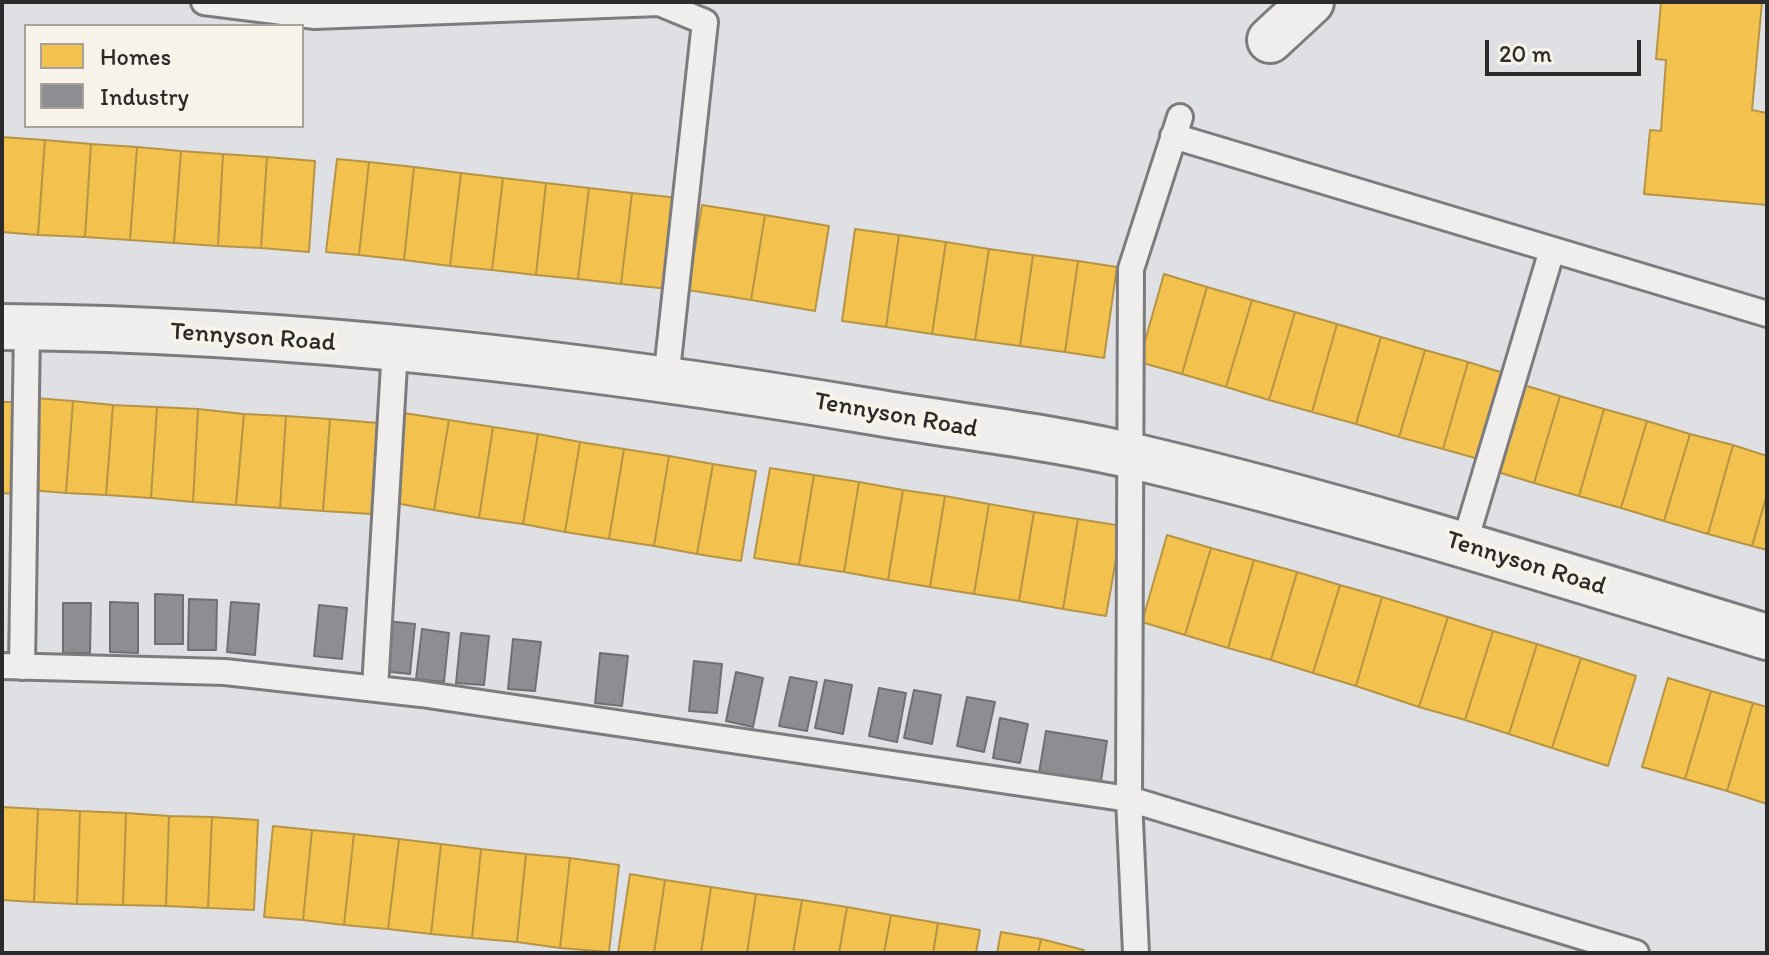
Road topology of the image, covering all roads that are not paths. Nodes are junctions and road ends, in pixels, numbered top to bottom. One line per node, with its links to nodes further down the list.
1 (204, 2): 8 (lane)
2 (1311, 2): 3 (street)
3 (1270, 40)
4 (1552, 250): 5 (lane); 9 (lane); 10 (lane)
5 (1767, 314)
6 (15, 328): 7 (street, Tennyson Road); 12 (lane)
7 (395, 348): 8 (street, Tennyson Road); 13 (lane)
8 (666, 380): 9 (street, Tennyson Road)
9 (1131, 456): 10 (street, Tennyson Road); 14 (lane)
10 (1464, 545): 11 (street, Tennyson Road)
11 (1767, 637)
12 (12, 666): 13 (lane)
13 (375, 688): 14 (lane)
14 (1129, 799): 15 (lane); 16 (lane)
15 (1136, 953)
16 (1636, 953)

